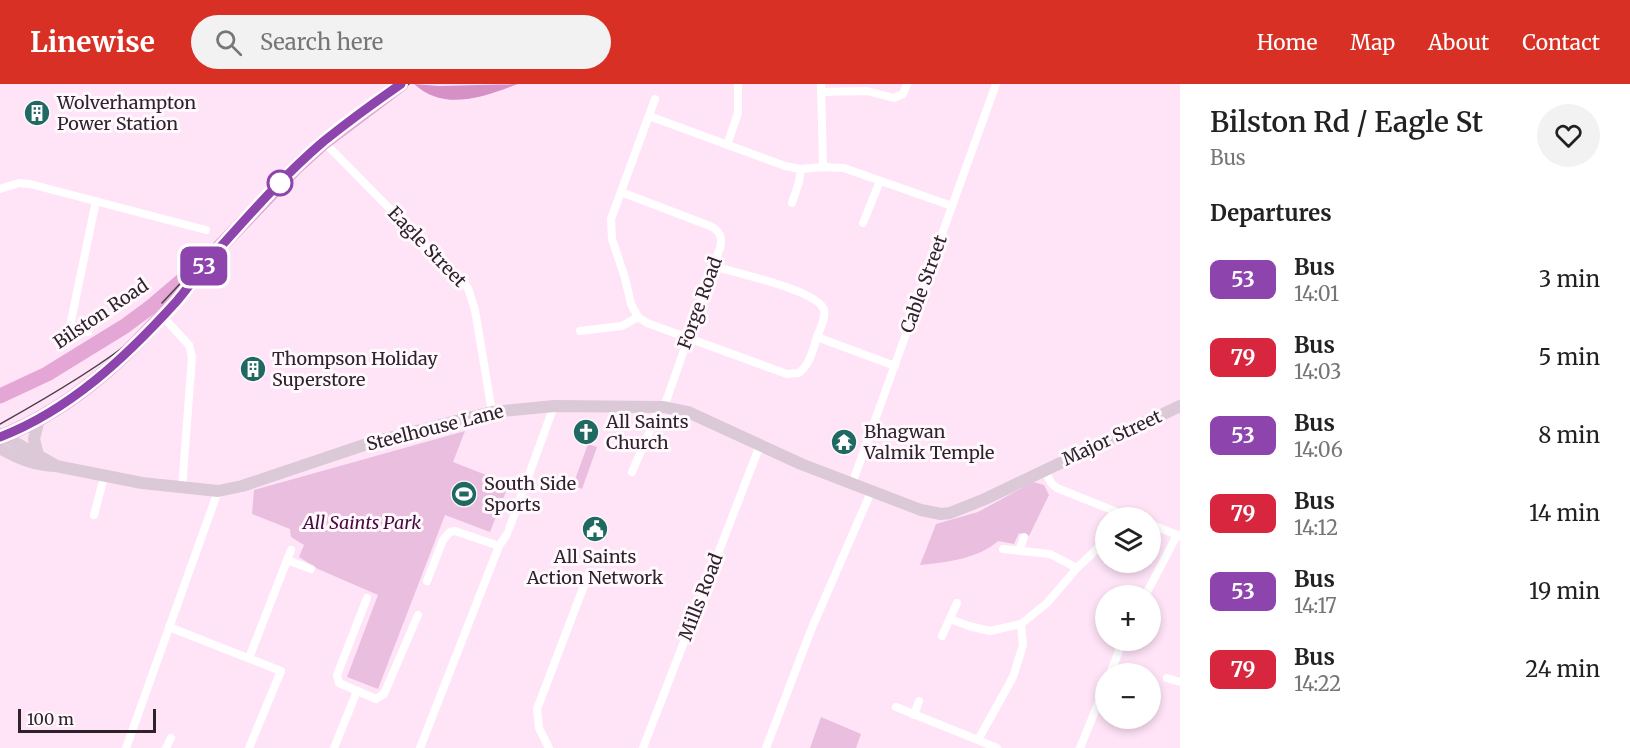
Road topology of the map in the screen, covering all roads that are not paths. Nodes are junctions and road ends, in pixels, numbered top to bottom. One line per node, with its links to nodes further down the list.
1 (401, 84): 8 (highway, Bilston Road)
2 (738, 84): 9 (street)
3 (907, 84): 5 (street)
4 (996, 84): 17 (street, Cable Street)
5 (821, 88): 10 (street)
6 (655, 99): 7 (street)
7 (649, 116): 9 (street); 14 (street)
8 (324, 142): 20 (highway, Bilston Road); 37 (street, Eagle Street)
9 (727, 144): 11 (street)
10 (823, 167): 11 (street); 12 (street)
11 (801, 169): 16 (street)
12 (880, 181): 17 (street); 18 (street)
13 (0, 189): 15 (street)
14 (621, 192): 21 (street, Forge Road); 23 (street)
15 (96, 201): 19 (street); 24 (street)
16 (792, 203)
17 (952, 206): 30 (street, Cable Street)
18 (863, 223)
19 (206, 230)
20 (214, 253): 22 (highway, Bilston Road); 32 (highway, Bilston Road)
21 (714, 266): 27 (street); 28 (street, Forge Road)
22 (162, 316): 38 (highway, Bilston Road); 47 (street)
23 (638, 317): 25 (street); 28 (street)
24 (69, 327): 26 (street); 29 (street)
25 (580, 331)
26 (87, 332)
27 (817, 337): 28 (street); 30 (street)
28 (687, 338): 36 (street, Forge Road)
29 (66, 345)
30 (895, 366): 46 (street, Cable Street)
31 (0, 386): 32 (street)
32 (23, 387): 33 (highway, Bilston Road)
33 (0, 396)
34 (554, 406): 36 (street, Steelhouse Lane); 37 (street, Steelhouse Lane); 55 (street)
35 (1180, 406): 43 (street, Major Street)
36 (661, 407): 40 (street, Steelhouse Lane); 44 (street, Forge Road)
37 (492, 412): 48 (street, Steelhouse Lane)
38 (39, 419): 39 (highway, Bilston Road); 41 (street)
39 (1, 439): 41 (street, Steelhouse Lane); 42 (street, Steelhouse Lane)
40 (760, 445): 46 (street, Steelhouse Lane); 89 (street, Mills Road)
41 (38, 455): 42 (street, Steelhouse Lane)
42 (56, 466): 45 (street, Steelhouse Lane)
43 (1044, 471): 49 (street, Steelhouse Lane); 50 (street)
44 (632, 472)
45 (104, 477): 47 (street, Steelhouse Lane); 51 (street)
46 (852, 484): 49 (street, Steelhouse Lane)
47 (182, 489): 48 (street, Steelhouse Lane)
48 (218, 491): 71 (street)
49 (871, 492): 90 (street)
50 (1099, 507)
51 (94, 515)
52 (1161, 528): 53 (street)
53 (1179, 535): 65 (street)
54 (1024, 537): 59 (street)
55 (499, 546): 64 (street); 87 (street)
56 (1003, 549): 59 (street)
57 (291, 550): 60 (street)
58 (1095, 551): 61 (street)
59 (1019, 552): 61 (street)
60 (287, 560): 62 (street); 73 (street)
61 (1077, 568): 70 (street)
62 (311, 569)
63 (588, 575): 88 (street)
64 (427, 581)
65 (1151, 585)
66 (367, 598): 76 (street)
67 (957, 603): 69 (street)
68 (418, 615): 76 (street)
69 (950, 619): 70 (street); 72 (street)
70 (1021, 624): 82 (street)
71 (169, 627): 73 (street); 83 (street)
72 (942, 636)
73 (249, 658): 85 (street)
74 (1167, 678): 75 (street)
75 (1180, 682)
76 (357, 691): 86 (street)
77 (919, 701): 80 (street)
78 (896, 707): 80 (street)
79 (1095, 711): 92 (street)
80 (914, 715): 82 (street)
81 (171, 738): 84 (street)
82 (978, 740): 91 (street)
83 (126, 748)
84 (166, 748)
85 (249, 748)
86 (334, 748)
87 (420, 748)
88 (549, 748)
89 (643, 748)
90 (766, 748)
91 (998, 748)
92 (1080, 748)

